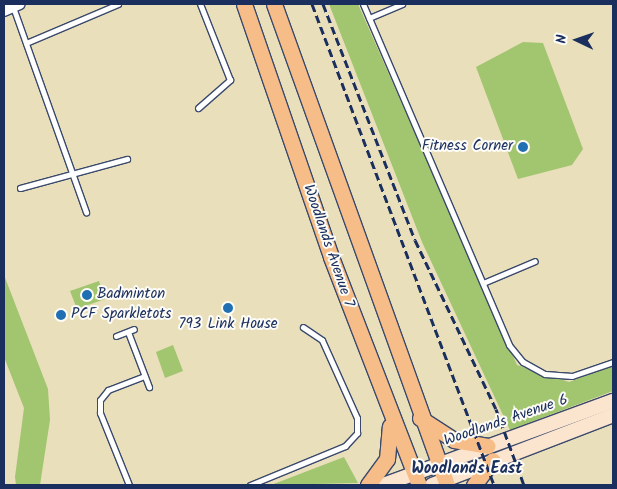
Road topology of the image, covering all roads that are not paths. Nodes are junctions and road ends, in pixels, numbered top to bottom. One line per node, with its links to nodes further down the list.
1 (118, 4): 9 (lane)
2 (200, 4): 10 (lane)
3 (244, 4): 25 (main road, Woodlands Avenue 7)
4 (274, 4): 27 (main road, Woodlands Avenue 7)
5 (363, 4): 8 (lane)
6 (402, 4): 8 (lane)
7 (12, 7): 9 (lane)
8 (369, 18): 16 (lane)
9 (26, 43): 12 (lane)
10 (198, 108)
11 (127, 159): 12 (lane)
12 (76, 174): 13 (lane); 14 (lane)
13 (20, 188)
14 (86, 212)
15 (535, 261): 16 (lane)
16 (483, 284): 21 (lane)
17 (303, 327): 34 (lane)
18 (134, 329): 19 (lane)
19 (128, 332): 20 (lane); 22 (lane)
20 (116, 336)
21 (613, 362)
22 (144, 376): 23 (lane); 33 (lane)
23 (148, 387)
24 (613, 400): 28 (street, Woodlands Avenue 6)
25 (389, 415): 31 (main road, Woodlands Avenue 7); 35 (main road)
26 (613, 415): 29 (street, Woodlands Avenue 6)
27 (420, 418): 28 (main road); 30 (main road, Woodlands Avenue 7)
28 (486, 446): 30 (street, Woodlands Avenue 6)
29 (493, 460): 32 (street, Woodlands Avenue 6); 37 (main road)
30 (438, 462): 31 (street, Woodlands Avenue 6); 32 (main road, Woodlands Avenue 7)
31 (417, 479): 36 (street, Woodlands Avenue 6)
32 (441, 483)
33 (130, 485)
34 (250, 485)
35 (368, 485)
36 (383, 485)
37 (474, 485)

